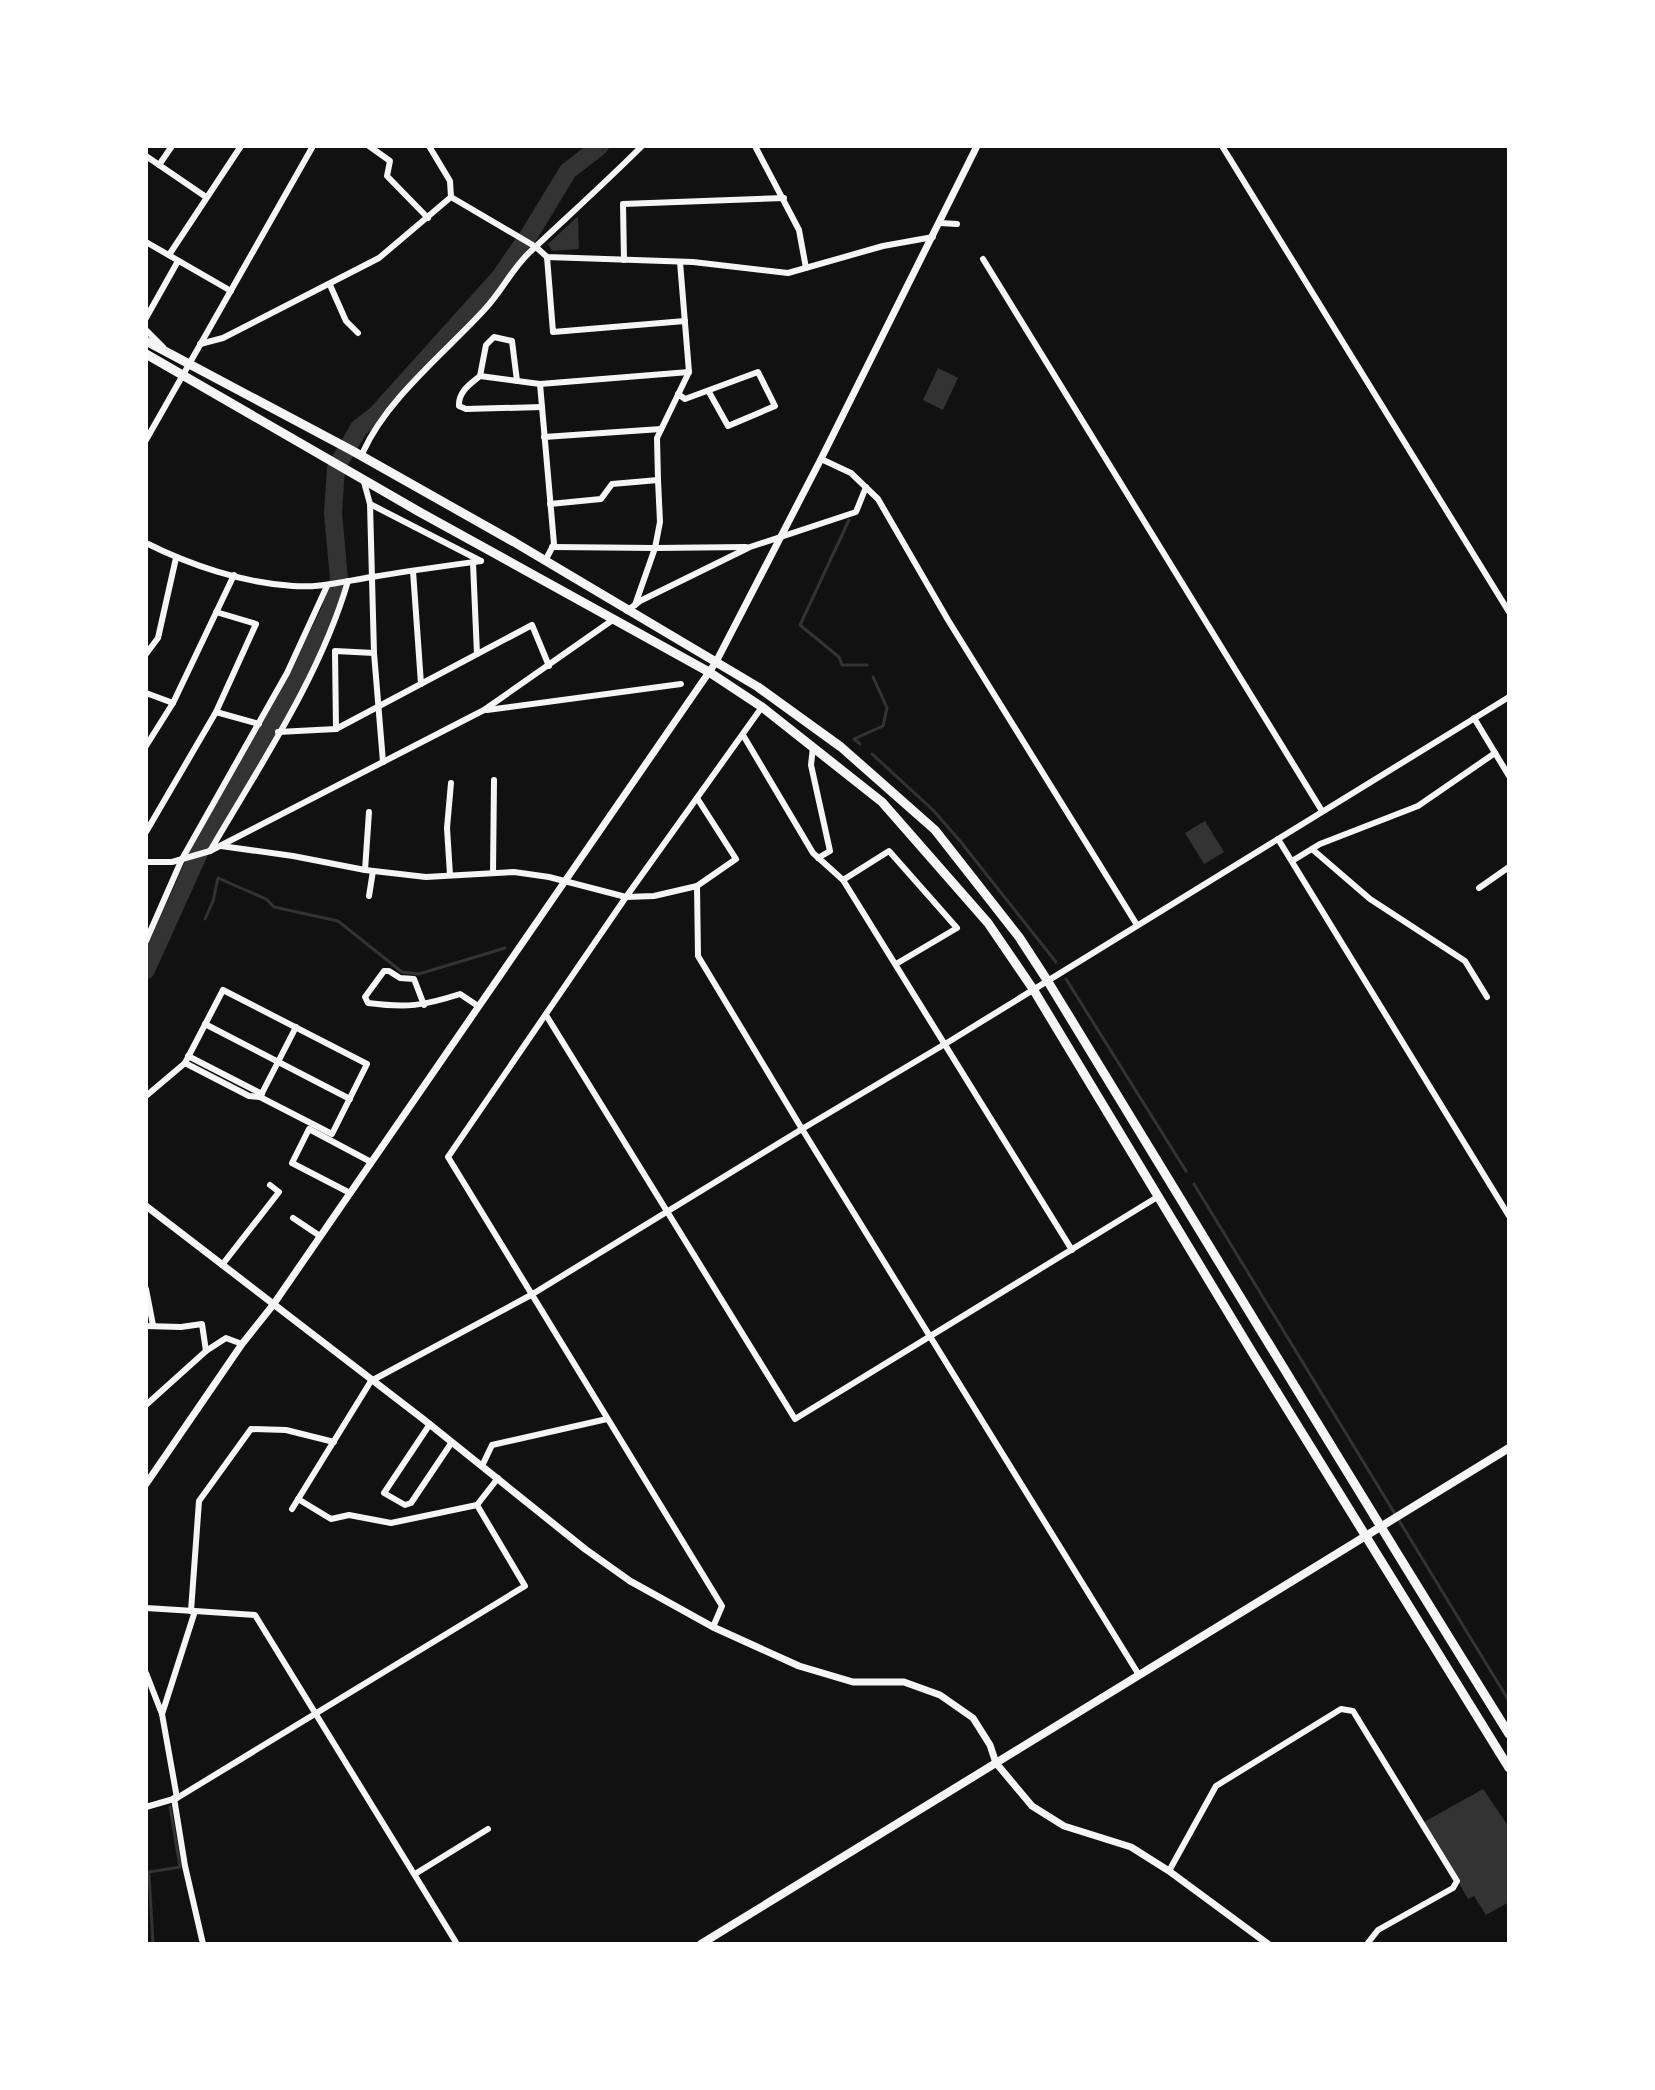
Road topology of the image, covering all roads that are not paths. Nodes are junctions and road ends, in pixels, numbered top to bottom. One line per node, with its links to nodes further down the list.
1 (172, 146): 11 (street)
2 (241, 146): 12 (street)
3 (313, 146): 29 (street)
4 (369, 146): 15 (street)
5 (429, 146): 13 (street)
6 (642, 146): 20 (street)
7 (755, 146): 14 (street)
8 (977, 146): 16 (street)
9 (1222, 146): 74 (street)
10 (146, 156): 11 (street)
11 (159, 165): 12 (street)
12 (206, 197): 21 (street)
13 (451, 197): 15 (street); 20 (street)
14 (784, 198): 24 (street); 27 (street)
15 (428, 218): 28 (street)
16 (940, 223): 17 (street); 18 (street)
17 (957, 224)
18 (933, 237): 27 (street); 53 (street)
19 (146, 242): 21 (street)
20 (533, 246): 22 (street); 52 (street)
21 (169, 255): 25 (street)
22 (547, 257): 24 (street); 31 (street)
23 (983, 259): 105 (street)
24 (624, 260): 26 (street)
25 (178, 261): 29 (street); 30 (street)
26 (680, 262): 27 (street); 31 (street)
27 (806, 268)
28 (330, 285): 33 (street); 35 (street)
29 (231, 291): 35 (street)
30 (146, 318)
31 (685, 321): 41 (street)
32 (146, 330): 36 (street)
33 (358, 333)
34 (146, 341): 36 (highway)
35 (200, 344): 40 (street)
36 (167, 353): 40 (highway)
37 (146, 354): 39 (highway)
38 (146, 361): 39 (street)
39 (161, 362): 42 (highway)
40 (189, 365): 42 (street); 65 (highway)
41 (689, 372): 45 (street); 47 (street)
42 (183, 375): 51 (street); 54 (highway)
43 (480, 376): 44 (street); 44 (street); 48 (street)
44 (517, 381): 45 (street)
45 (540, 384): 48 (street)
46 (709, 392): 46 (street); 47 (street)
47 (678, 394): 49 (street)
48 (542, 407): 50 (street)
49 (661, 429): 50 (street); 55 (street)
50 (544, 437): 58 (street)
51 (146, 440)
52 (363, 452)
53 (821, 459): 56 (street); 59 (street)
54 (364, 478): 57 (street); 75 (highway)
55 (658, 480): 58 (street); 63 (street)
56 (866, 487): 59 (street); 128 (street)
57 (370, 504): 66 (street); 69 (street)
58 (550, 504): 61 (street)
59 (780, 539): 62 (street); 80 (street)
60 (146, 543): 64 (street)
61 (552, 547): 63 (street); 65 (street)
62 (750, 547): 63 (street); 72 (street)
63 (655, 548): 72 (street)
64 (176, 558): 68 (street); 76 (street)
65 (545, 561): 72 (highway)
66 (473, 563): 67 (street); 79 (street)
67 (413, 571): 69 (street); 83 (street)
68 (234, 575): 71 (street); 73 (street)
69 (373, 576): 70 (street); 77 (street)
70 (348, 581): 71 (street); 95 (street)
71 (327, 586): 93 (street)
72 (631, 608): 80 (highway)
73 (216, 612): 87 (street); 91 (street)
74 (1509, 612)
75 (614, 619): 81 (street); 82 (highway)
76 (149, 645): 78 (street)
77 (374, 653): 89 (street); 94 (street)
78 (146, 654)
79 (477, 654): 81 (street); 83 (street)
80 (716, 662): 82 (street); 131 (highway)
81 (549, 666): 90 (street)
82 (709, 672): 88 (highway); 121 (street)
83 (421, 684): 89 (street)
84 (681, 684): 90 (street)
85 (146, 693): 87 (street)
86 (1509, 697): 92 (street)
87 (173, 703): 97 (street)
88 (762, 707): 96 (street); 98 (highway)
89 (379, 708): 94 (street); 100 (street)
90 (484, 710): 100 (street)
91 (216, 712): 93 (street); 107 (street)
92 (1474, 718): 99 (street); 105 (street)
93 (259, 724): 113 (street)
94 (336, 729): 95 (street)
95 (278, 732): 111 (street)
96 (743, 735): 104 (street); 112 (street)
97 (146, 746)
98 (813, 747): 112 (street); 132 (highway)
99 (1495, 753): 101 (street); 110 (street)
100 (383, 762): 109 (street)
101 (1509, 776)
102 (494, 780): 118 (street)
103 (451, 783): 119 (street)
104 (697, 798): 122 (street); 125 (street)
105 (1322, 811): 108 (street)
106 (369, 812): 117 (street)
107 (146, 832)
108 (1278, 839): 114 (street); 128 (street)
109 (221, 846): 111 (street); 117 (street)
110 (1312, 849): 114 (street); 133 (street)
111 (210, 851): 113 (street)
112 (818, 858): 120 (street)
113 (182, 859): 115 (street); 127 (street)
114 (1292, 861): 152 (street)
115 (146, 862)
116 (1509, 867): 123 (street)
117 (369, 871): 119 (street); 124 (street)
118 (493, 873): 119 (street); 121 (street)
119 (450, 875)
120 (843, 880): 130 (street); 130 (street)
121 (565, 881): 125 (street); 135 (street)
122 (697, 886): 125 (street); 145 (street)
123 (1479, 888)
124 (369, 896)
125 (626, 897): 136 (street)
126 (146, 916): 127 (street)
127 (157, 917): 129 (street)
128 (1137, 925): 131 (street)
129 (146, 941)
130 (896, 964): 139 (street)
131 (1047, 980): 132 (street); 177 (highway)
132 (1033, 989): 139 (street); 149 (highway)
133 (1487, 997)
134 (424, 1005): 134 (street); 135 (street)
135 (478, 1006): 146 (street)
136 (546, 1015): 151 (street); 158 (street)
137 (205, 1024): 138 (street); 140 (street); 141 (street)
138 (296, 1027): 141 (street); 144 (street)
139 (945, 1042): 145 (street); 155 (street)
140 (186, 1060): 142 (street); 143 (street)
141 (278, 1062): 142 (street); 144 (street)
142 (261, 1095): 144 (street)
143 (146, 1096)
144 (350, 1099)
145 (802, 1129): 151 (street); 161 (street)
146 (371, 1162): 148 (street); 148 (street)
147 (270, 1185): 156 (street)
148 (350, 1193): 154 (street)
149 (1159, 1196): 155 (street); 178 (highway)
150 (146, 1206): 156 (street)
151 (667, 1212): 158 (street); 161 (street)
152 (1509, 1216)
153 (293, 1218): 154 (street)
154 (320, 1236): 159 (street)
155 (1072, 1250): 161 (street)
156 (222, 1265): 159 (street)
157 (146, 1289): 160 (street)
158 (531, 1295): 164 (street); 166 (street)
159 (273, 1305): 162 (street); 164 (street)
160 (149, 1325): 163 (street)
161 (931, 1337): 183 (street)
162 (242, 1344): 163 (street); 173 (street)
163 (206, 1351): 165 (street)
164 (371, 1381): 167 (street); 168 (street)
165 (146, 1405)
166 (607, 1419): 171 (street); 181 (street)
167 (430, 1424): 169 (street); 169 (street)
168 (334, 1442): 174 (street); 180 (street)
169 (452, 1442): 171 (street)
170 (1509, 1448): 177 (main road)
171 (482, 1466): 172 (street)
172 (498, 1478): 175 (street); 181 (street)
173 (146, 1484)
174 (298, 1499): 175 (street); 176 (street)
175 (477, 1505): 184 (street)
176 (292, 1509)
177 (1379, 1528): 178 (main road); 186 (highway)
178 (1366, 1536): 183 (main road); 188 (highway)
179 (146, 1608): 180 (street)
180 (193, 1611): 184 (street); 185 (street)
181 (713, 1627): 187 (street)
182 (146, 1673): 185 (street)
183 (1139, 1675): 187 (main road)
184 (317, 1713): 189 (street); 193 (street)
185 (162, 1714): 189 (street)
186 (1509, 1734)
187 (996, 1763): 192 (street); 196 (main road)
188 (1509, 1768)
189 (176, 1798): 190 (street); 194 (street)
190 (146, 1807)
191 (488, 1829): 193 (street)
192 (1169, 1871): 197 (street); 198 (street)
193 (415, 1874): 195 (street)
194 (203, 1944)
195 (457, 1944)
196 (701, 1944)
197 (1268, 1944)
198 (1367, 1944)

